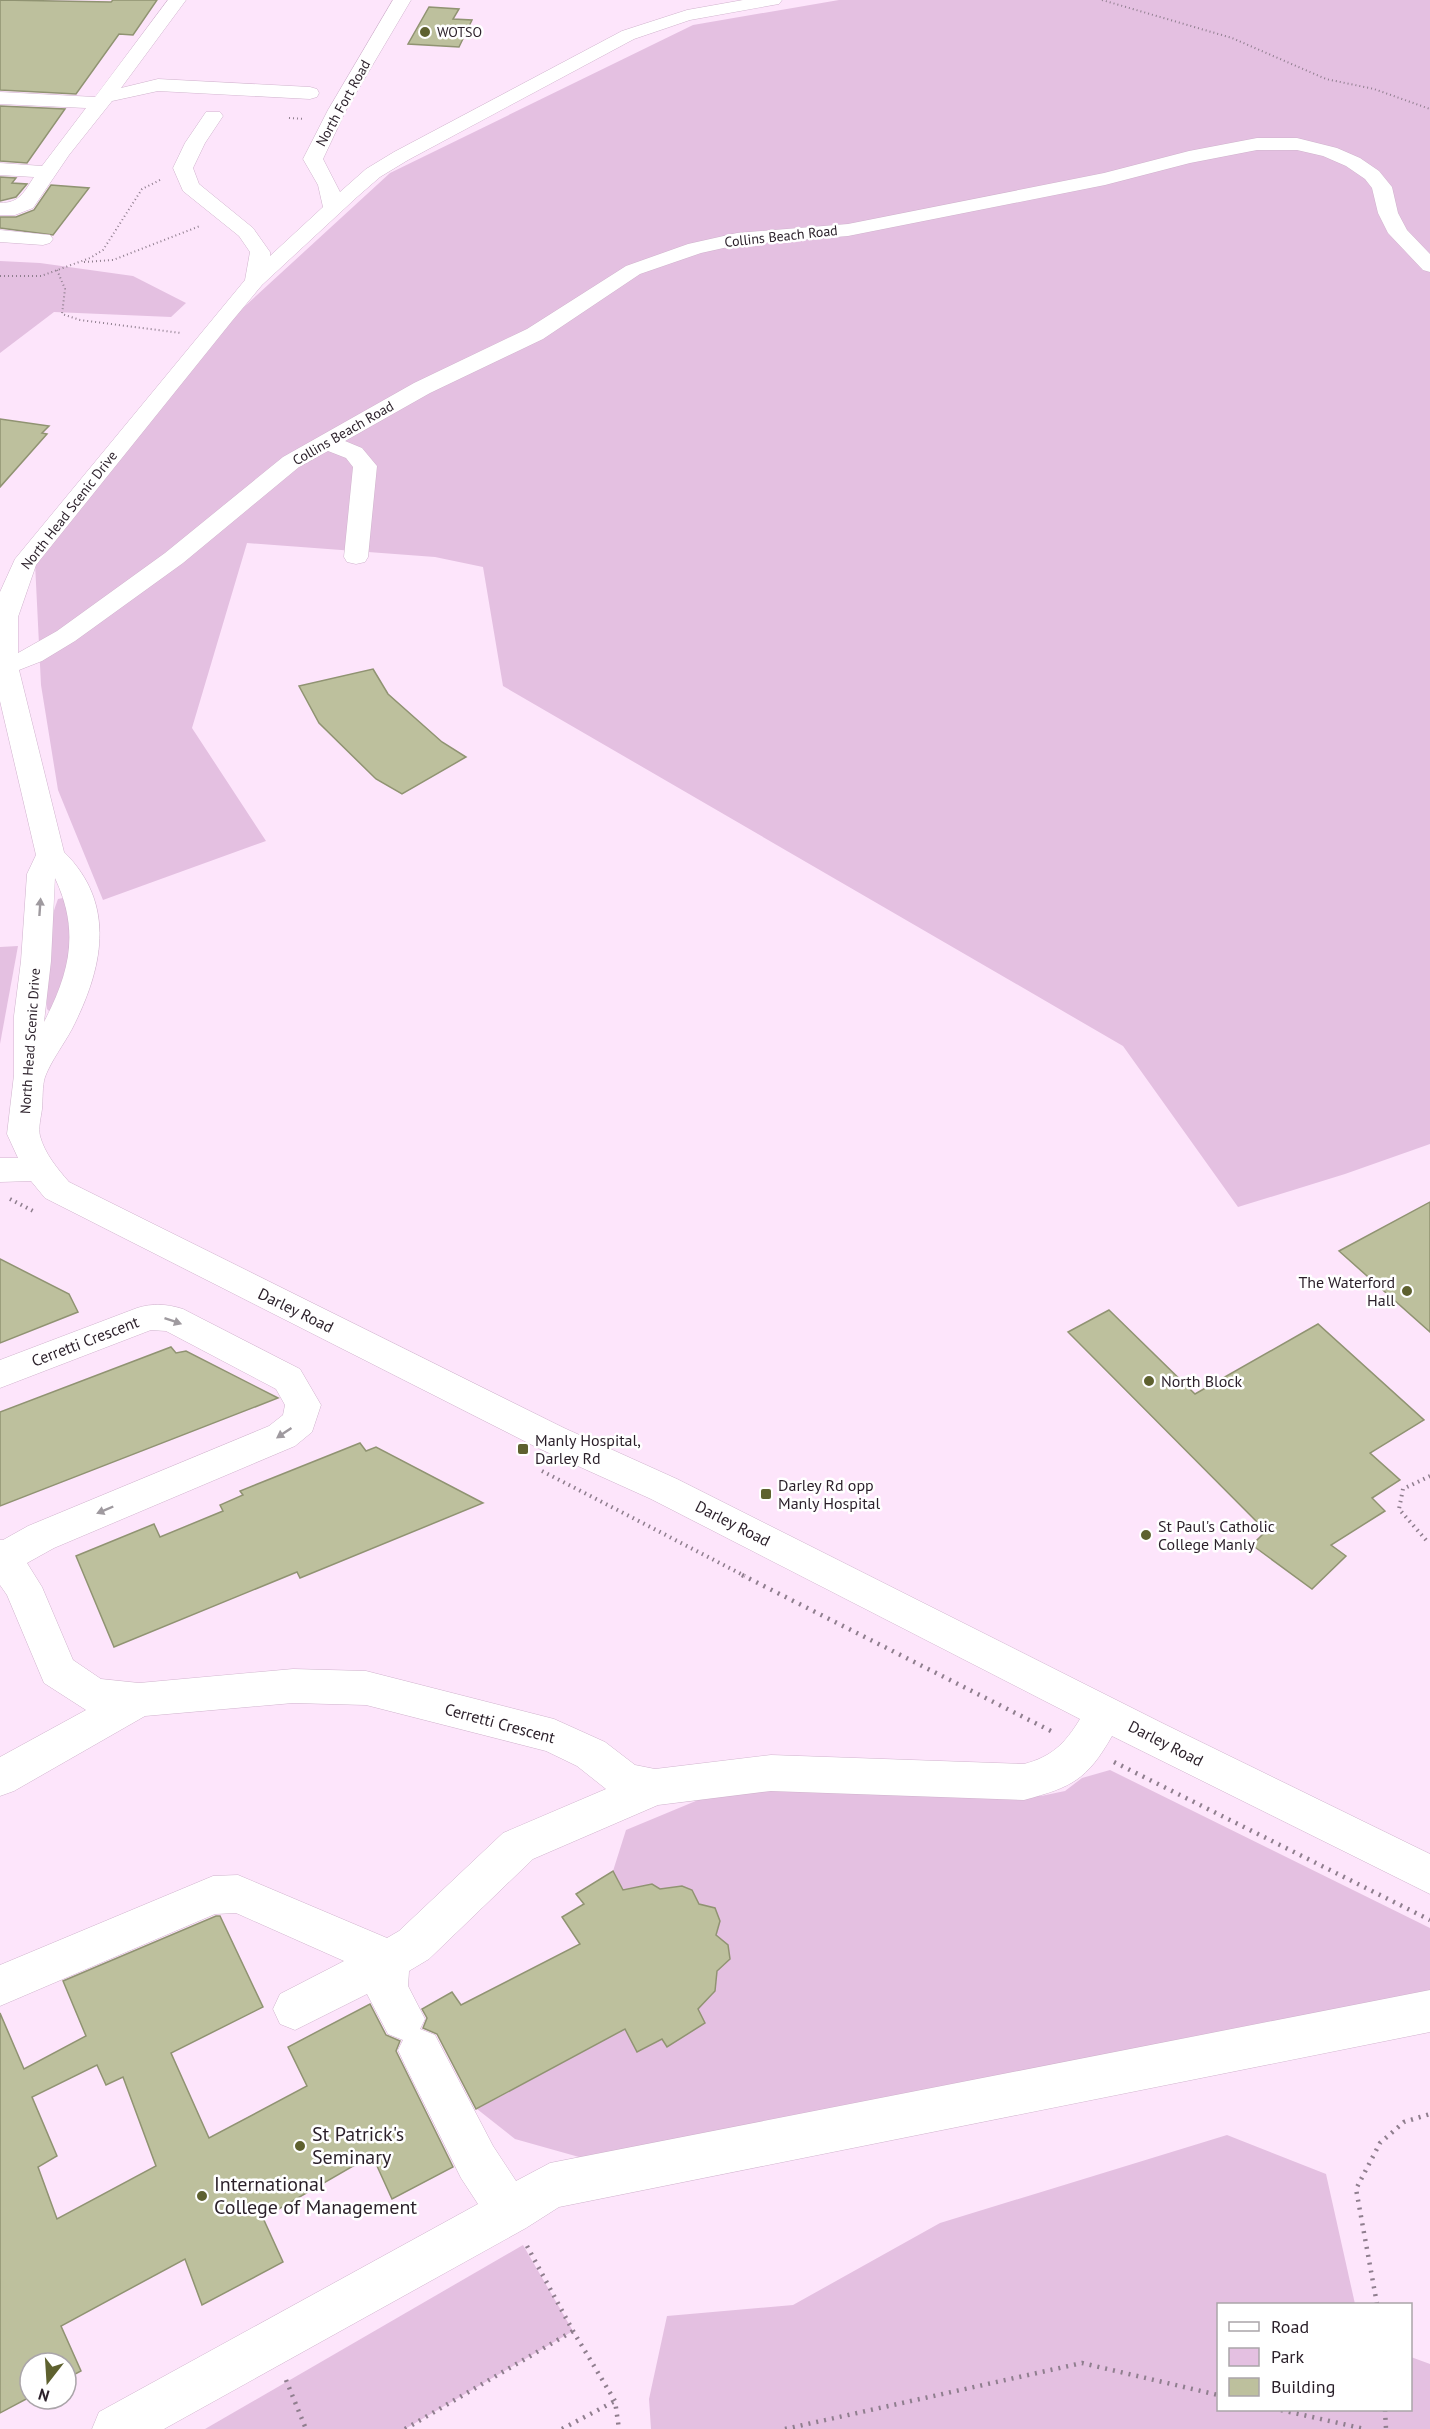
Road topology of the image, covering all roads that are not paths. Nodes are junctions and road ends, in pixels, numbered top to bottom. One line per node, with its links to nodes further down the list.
1 (177, 0): 5 (street)
2 (402, 0): 6 (street, North Fort Road)
3 (773, 0): 4 (street, North Head Scenic Drive)
4 (749, 2): 16 (street, North Head Scenic Drive)
5 (127, 68): 7 (street); 11 (street)
6 (354, 83): 9 (street); 12 (street, North Fort Road)
7 (158, 85): 8 (street); 11 (street)
8 (231, 90): 9 (street); 20 (street)
9 (310, 93): 12 (street)
10 (0, 98): 11 (street)
11 (103, 100): 14 (street)
12 (337, 110): 16 (street, North Fort Road)
13 (0, 169): 14 (street)
14 (49, 172): 15 (street)
15 (0, 209)
16 (334, 210): 20 (street, North Head Scenic Drive)
17 (0, 236): 18 (street)
18 (43, 239)
19 (1430, 266): 21 (street, Collins Beach Road)
20 (255, 281): 23 (street, North Head Scenic Drive)
21 (327, 442): 22 (street); 23 (street, Collins Beach Road)
22 (356, 557)
23 (5, 666): 24 (street, North Head Scenic Drive)
24 (50, 855): 25 (street, North Head Scenic Drive, one-way to 24); 25 (street)
25 (30, 1075): 26 (street, North Head Scenic Drive)
26 (17, 1169): 30 (street, Darley Road)
27 (0, 1374): 28 (street, Cerretti Crescent, one-way to 28)
28 (2, 1556): 29 (street, Cerretti Crescent)
29 (139, 1700): 31 (street); 32 (street, Cerretti Crescent)
30 (1105, 1712): 32 (street, Cerretti Crescent); 33 (street, Darley Road)
31 (0, 1778)
32 (656, 1787): 34 (street)
33 (1430, 1875)
34 (389, 1960): 35 (street); 36 (street); 38 (street)
35 (0, 1986)
36 (295, 2008)
37 (1430, 2011): 38 (street)
38 (510, 2212): 39 (street)
39 (116, 2429)

